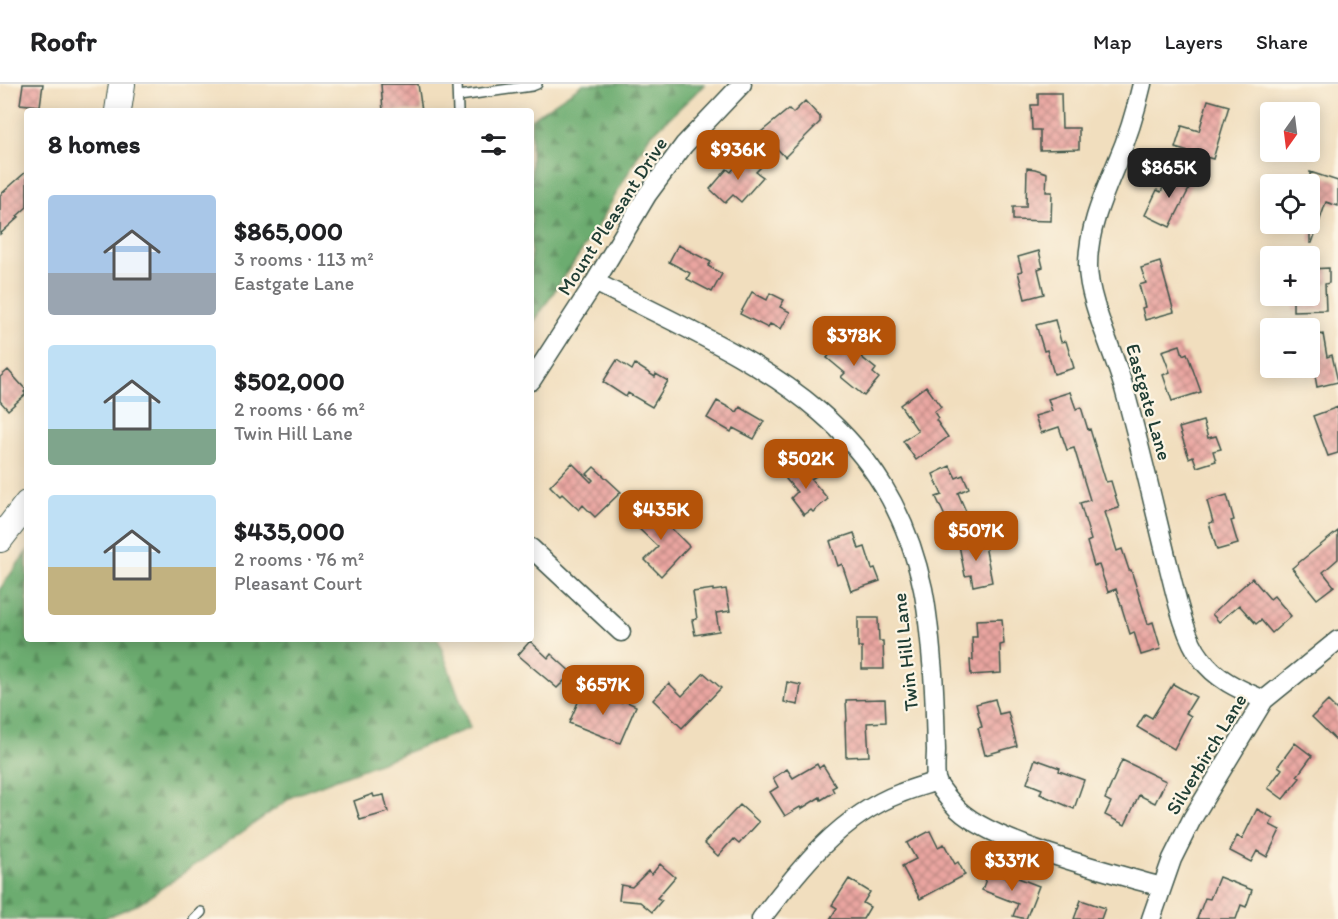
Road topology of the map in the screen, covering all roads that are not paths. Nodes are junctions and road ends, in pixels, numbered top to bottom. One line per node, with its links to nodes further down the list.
1 (122, 84): 7 (main road)
2 (458, 84): 6 (lane)
3 (537, 84): 6 (lane)
4 (742, 84): 9 (street, Mount Pleasant Drive)
5 (1142, 84): 16 (street, Eastgate Lane)
6 (459, 96): 8 (lane)
7 (118, 108)
8 (458, 108)
9 (595, 282): 10 (street, Mount Pleasant Drive); 17 (street, Twin Hill Lane)
10 (534, 376)
11 (24, 508): 12 (main road)
12 (0, 539)
13 (534, 551): 14 (street)
14 (621, 632)
15 (1338, 640): 16 (street, Silverbirch Lane)
16 (1264, 700): 18 (street, Silverbirch Lane)
17 (937, 781): 18 (street); 19 (street)
18 (1161, 887): 20 (street, Silverbirch Lane)
19 (761, 919)
20 (1151, 919)

